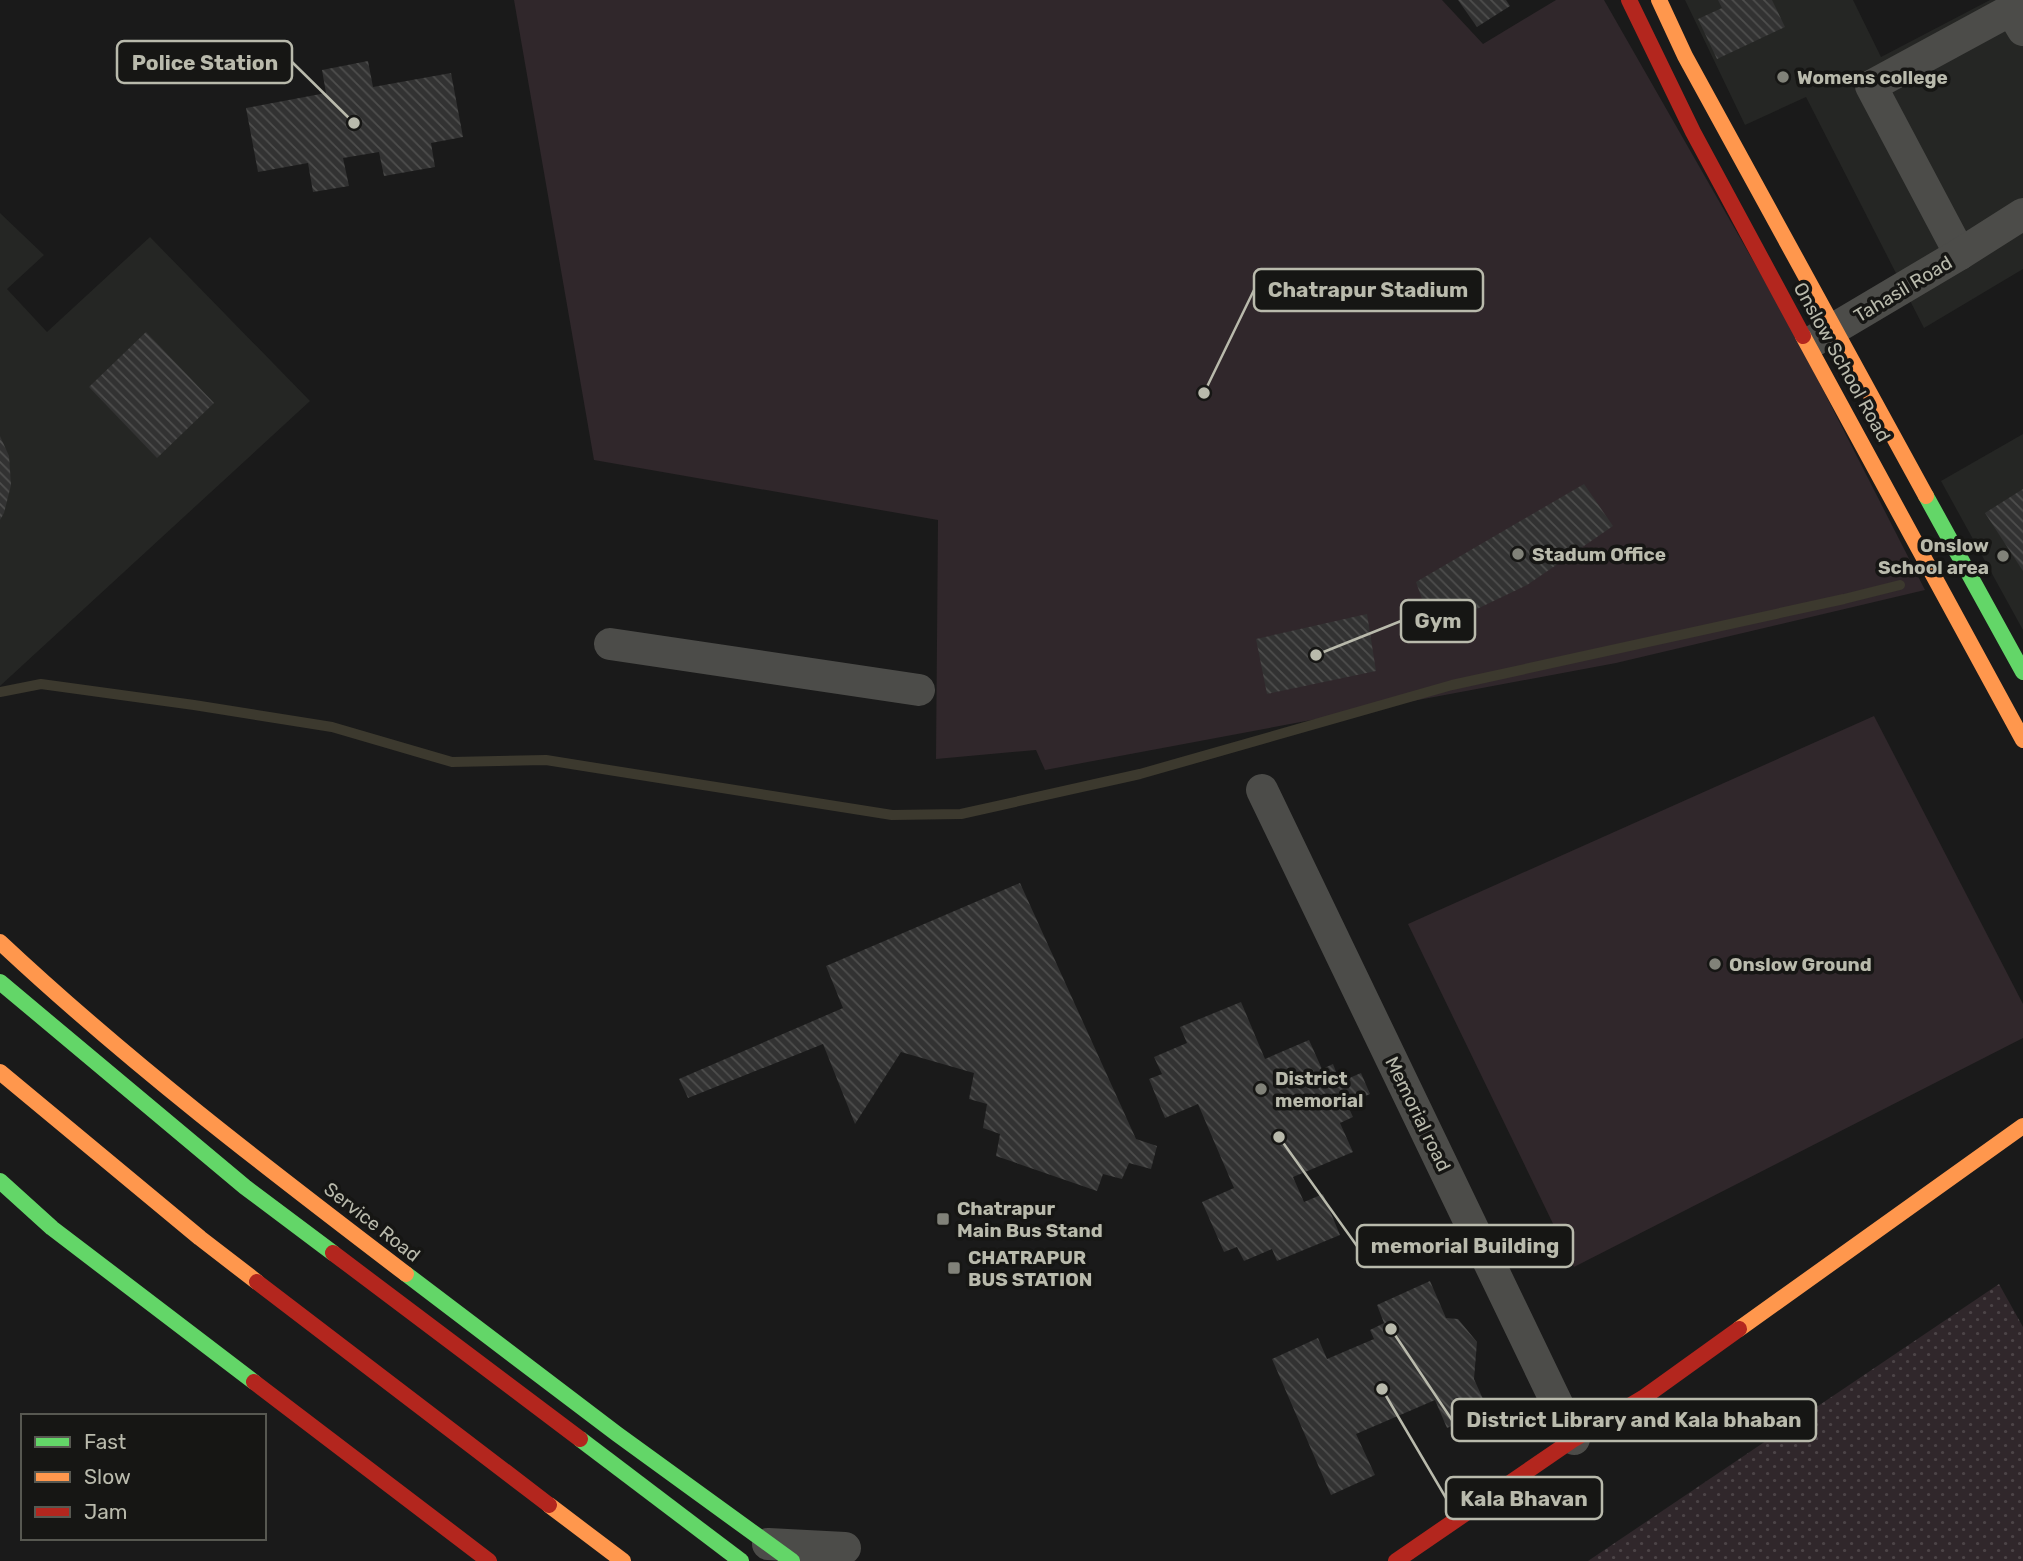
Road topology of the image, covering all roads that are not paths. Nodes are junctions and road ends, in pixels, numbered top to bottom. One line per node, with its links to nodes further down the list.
1 (1629, 0): 7 (main road, Onslow School Road)
2 (1659, 0): 6 (main road, Onslow School Road)
3 (2023, 30): 5 (street)
4 (2023, 214): 5 (street, Tahasil Road)
5 (1961, 254): 6 (street, Tahasil Road)
6 (1836, 329): 7 (street, Tahasil Road); 9 (main road, Onslow School Road)
7 (1808, 344): 11 (main road, Onslow School Road)
8 (610, 644): 10 (street)
9 (2023, 673)
10 (919, 690)
11 (2023, 740)
12 (1262, 790): 18 (street, Memorial road)
13 (0, 943): 20 (main road, Service Road)
14 (0, 982): 23 (main road)
15 (0, 1072): 22 (main road)
16 (2023, 1126): 18 (main road)
17 (0, 1181): 21 (main road)
18 (1574, 1439): 24 (main road)
19 (845, 1548): 20 (street)
20 (780, 1553)
21 (489, 1561)
22 (623, 1561)
23 (741, 1561)
24 (1396, 1561)

